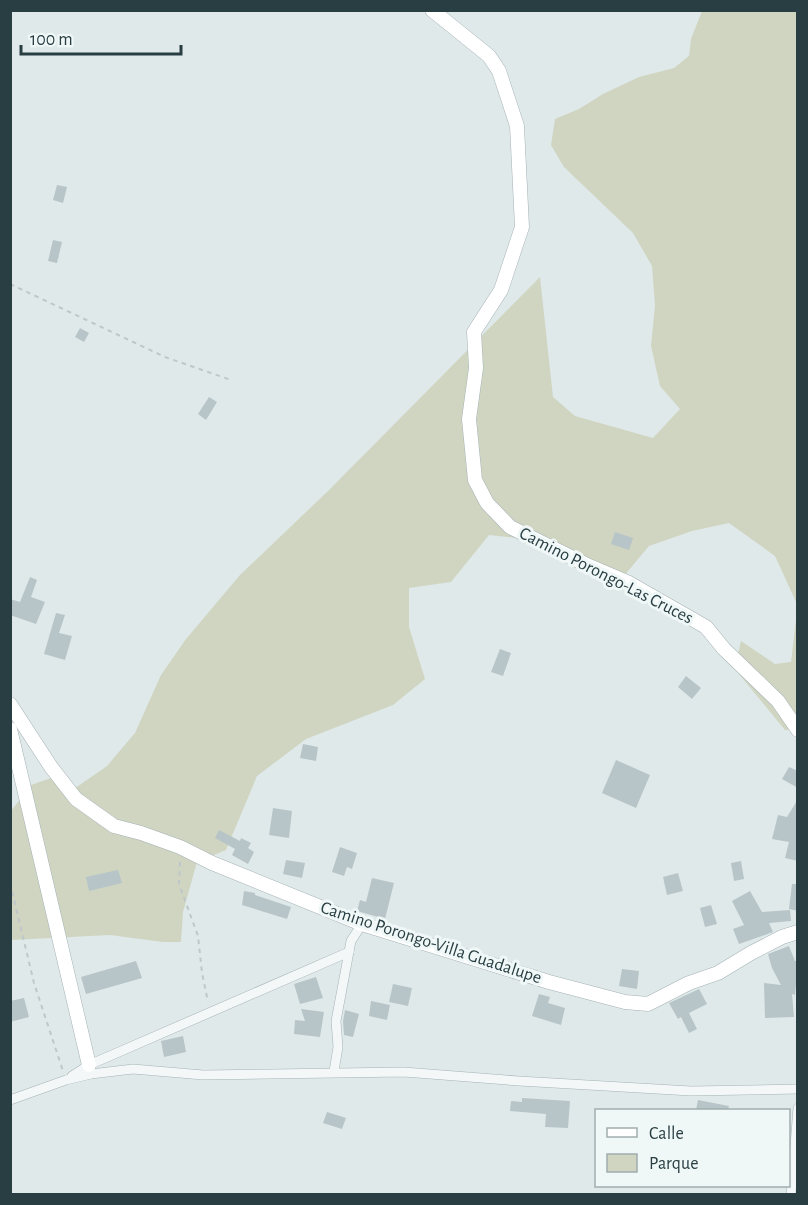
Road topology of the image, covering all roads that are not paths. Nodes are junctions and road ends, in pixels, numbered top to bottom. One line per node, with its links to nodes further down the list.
1 (432, 10): 4 (street, Camino Porongo-Las Cruces)
2 (10, 704): 5 (street, Camino Porongo-Villa Guadalupe)
3 (10, 729): 8 (street)
4 (798, 730)
5 (362, 924): 6 (street, Camino Porongo-Villa Guadalupe); 7 (street)
6 (798, 932)
7 (349, 952): 8 (street); 9 (street)
8 (88, 1065): 10 (street)
9 (334, 1071): 10 (street); 11 (street)
10 (66, 1080): 12 (street)
11 (798, 1089)
12 (10, 1100)
13 (798, 1108): 14 (street)
14 (790, 1194)

